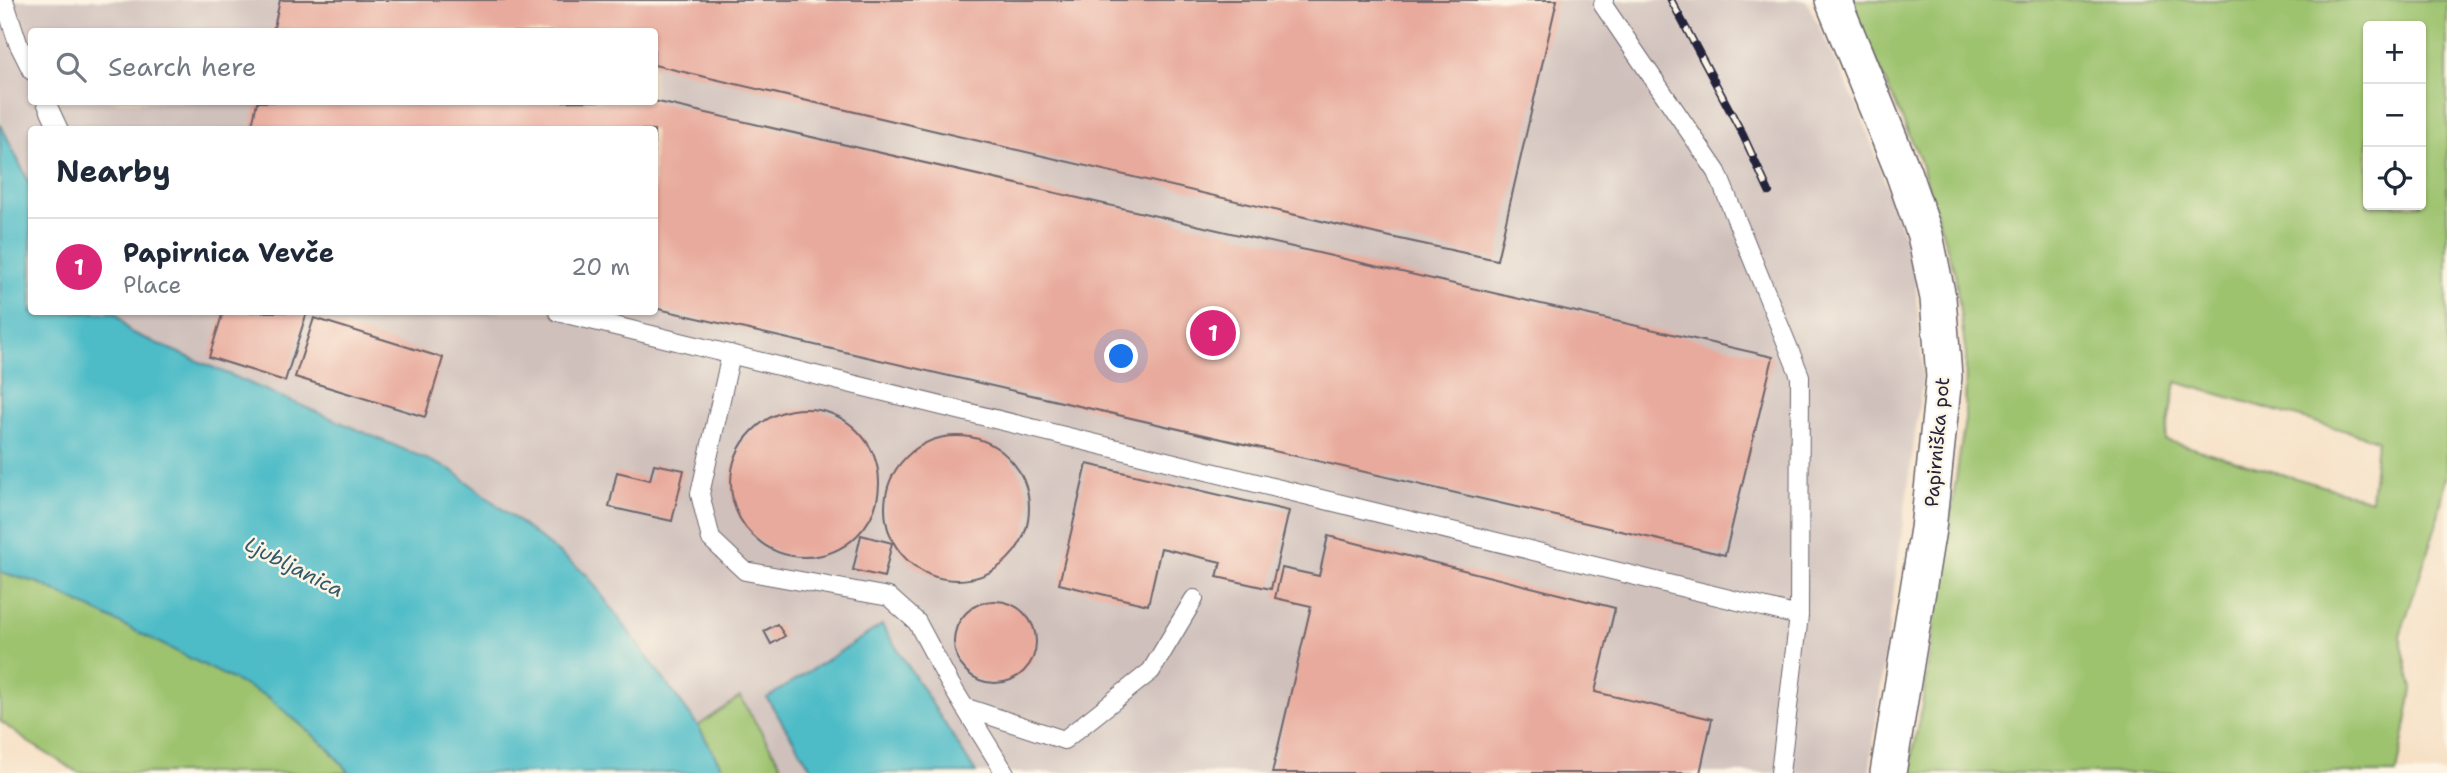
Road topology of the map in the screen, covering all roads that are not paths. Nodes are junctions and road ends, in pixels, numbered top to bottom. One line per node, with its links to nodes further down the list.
1 (4, 0): 4 (lane)
2 (1604, 0): 10 (lane)
3 (1833, 0): 14 (street, Papirniška pot)
4 (28, 63)
5 (47, 105): 6 (lane)
6 (57, 126)
7 (570, 315): 8 (lane)
8 (731, 354): 10 (lane); 11 (lane)
9 (1194, 599): 11 (lane)
10 (1799, 616): 13 (lane)
11 (964, 707): 12 (lane)
12 (1005, 773)
13 (1780, 773)
14 (1888, 773)

